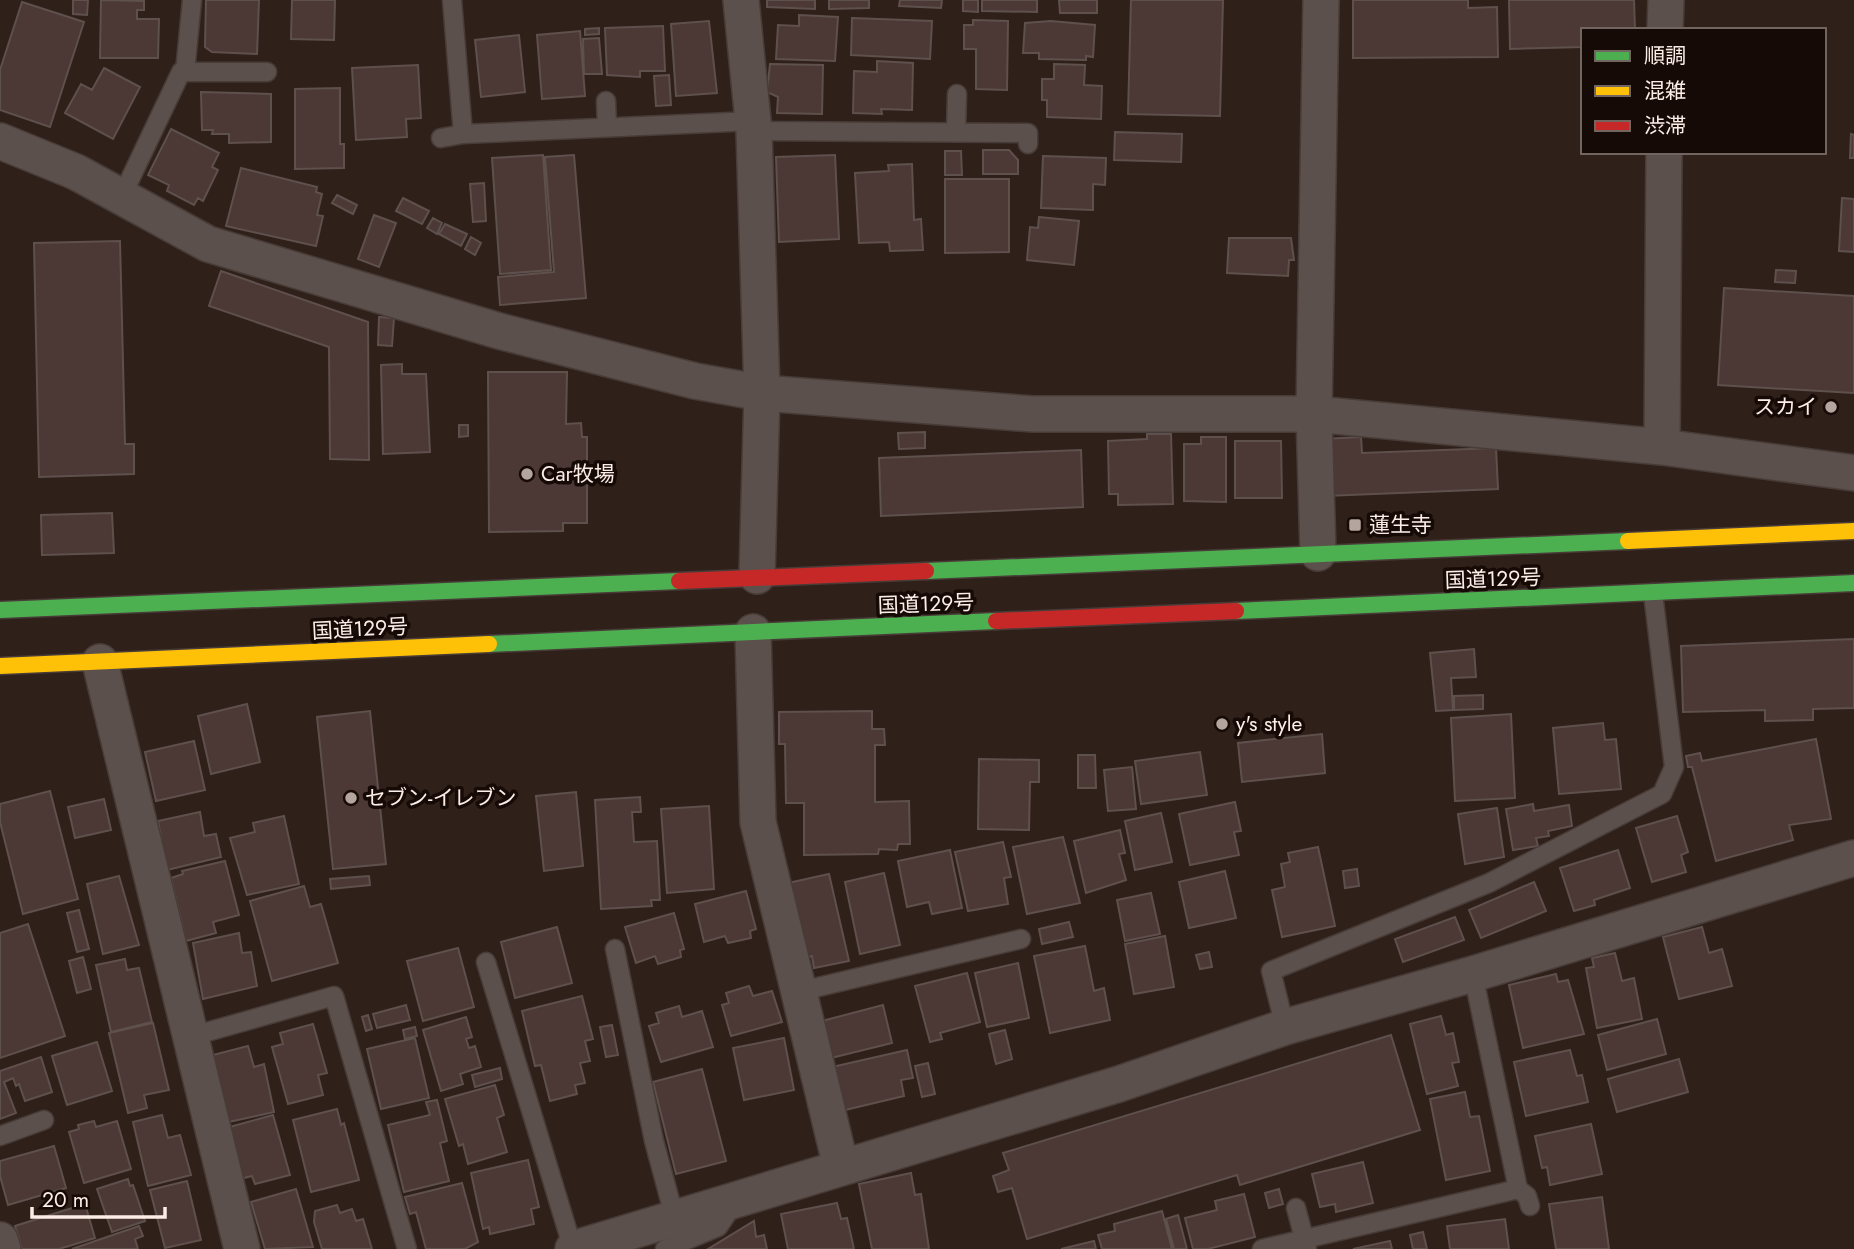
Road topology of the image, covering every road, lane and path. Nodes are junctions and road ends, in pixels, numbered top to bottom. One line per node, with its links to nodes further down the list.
1 (192, 0): 7 (lane)
2 (452, 0): 14 (lane)
3 (741, 0): 11 (street)
4 (1321, 0): 21 (street)
5 (1666, 0): 6 (street)
6 (1665, 28)
7 (185, 72): 8 (lane); 19 (lane)
8 (267, 72)
9 (957, 94): 13 (lane)
10 (606, 101): 12 (lane)
11 (754, 126): 12 (lane); 13 (lane); 20 (street)
12 (607, 127): 14 (lane)
13 (956, 132): 17 (lane)
14 (463, 134): 15 (lane)
15 (441, 138)
16 (0, 141): 19 (street)
17 (1028, 144)
18 (1664, 154): 22 (street)
19 (122, 196): 20 (street)
20 (762, 393): 21 (street); 26 (street)
21 (1314, 414): 22 (street); 25 (street)
22 (1662, 447): 23 (street)
23 (1854, 473)
24 (1854, 531): 25 (highway, 国道129号)
25 (1318, 552): 26 (highway, 国道129号)
26 (757, 576): 29 (highway, 国道129号)
27 (1854, 583): 28 (highway, 国道129号)
28 (1653, 593): 30 (highway, 国道129号); 39 (lane)
29 (0, 610)
30 (753, 632): 31 (highway, 国道129号); 38 (street)
31 (100, 662): 32 (highway, 国道129号); 40 (street)
32 (0, 666)
33 (1854, 858): 37 (street)
34 (1021, 939): 38 (lane)
35 (615, 949): 47 (lane)
36 (486, 962): 53 (lane)
37 (1473, 974): 39 (street); 44 (lane)
38 (797, 992): 43 (street)
39 (1285, 1027): 43 (street)
40 (189, 1037): 51 (street); 52 (lane)
41 (44, 1120): 42 (lane)
42 (0, 1136)
43 (841, 1167): 47 (street)
44 (1517, 1189): 45 (lane); 49 (lane)
45 (1530, 1206)
46 (1297, 1208): 49 (lane)
47 (670, 1234): 53 (street)
48 (0, 1240): 50 (street)
49 (1305, 1244): 54 (lane)
50 (3, 1249)
51 (242, 1249)
52 (407, 1249)
53 (573, 1249)
54 (1262, 1249)

